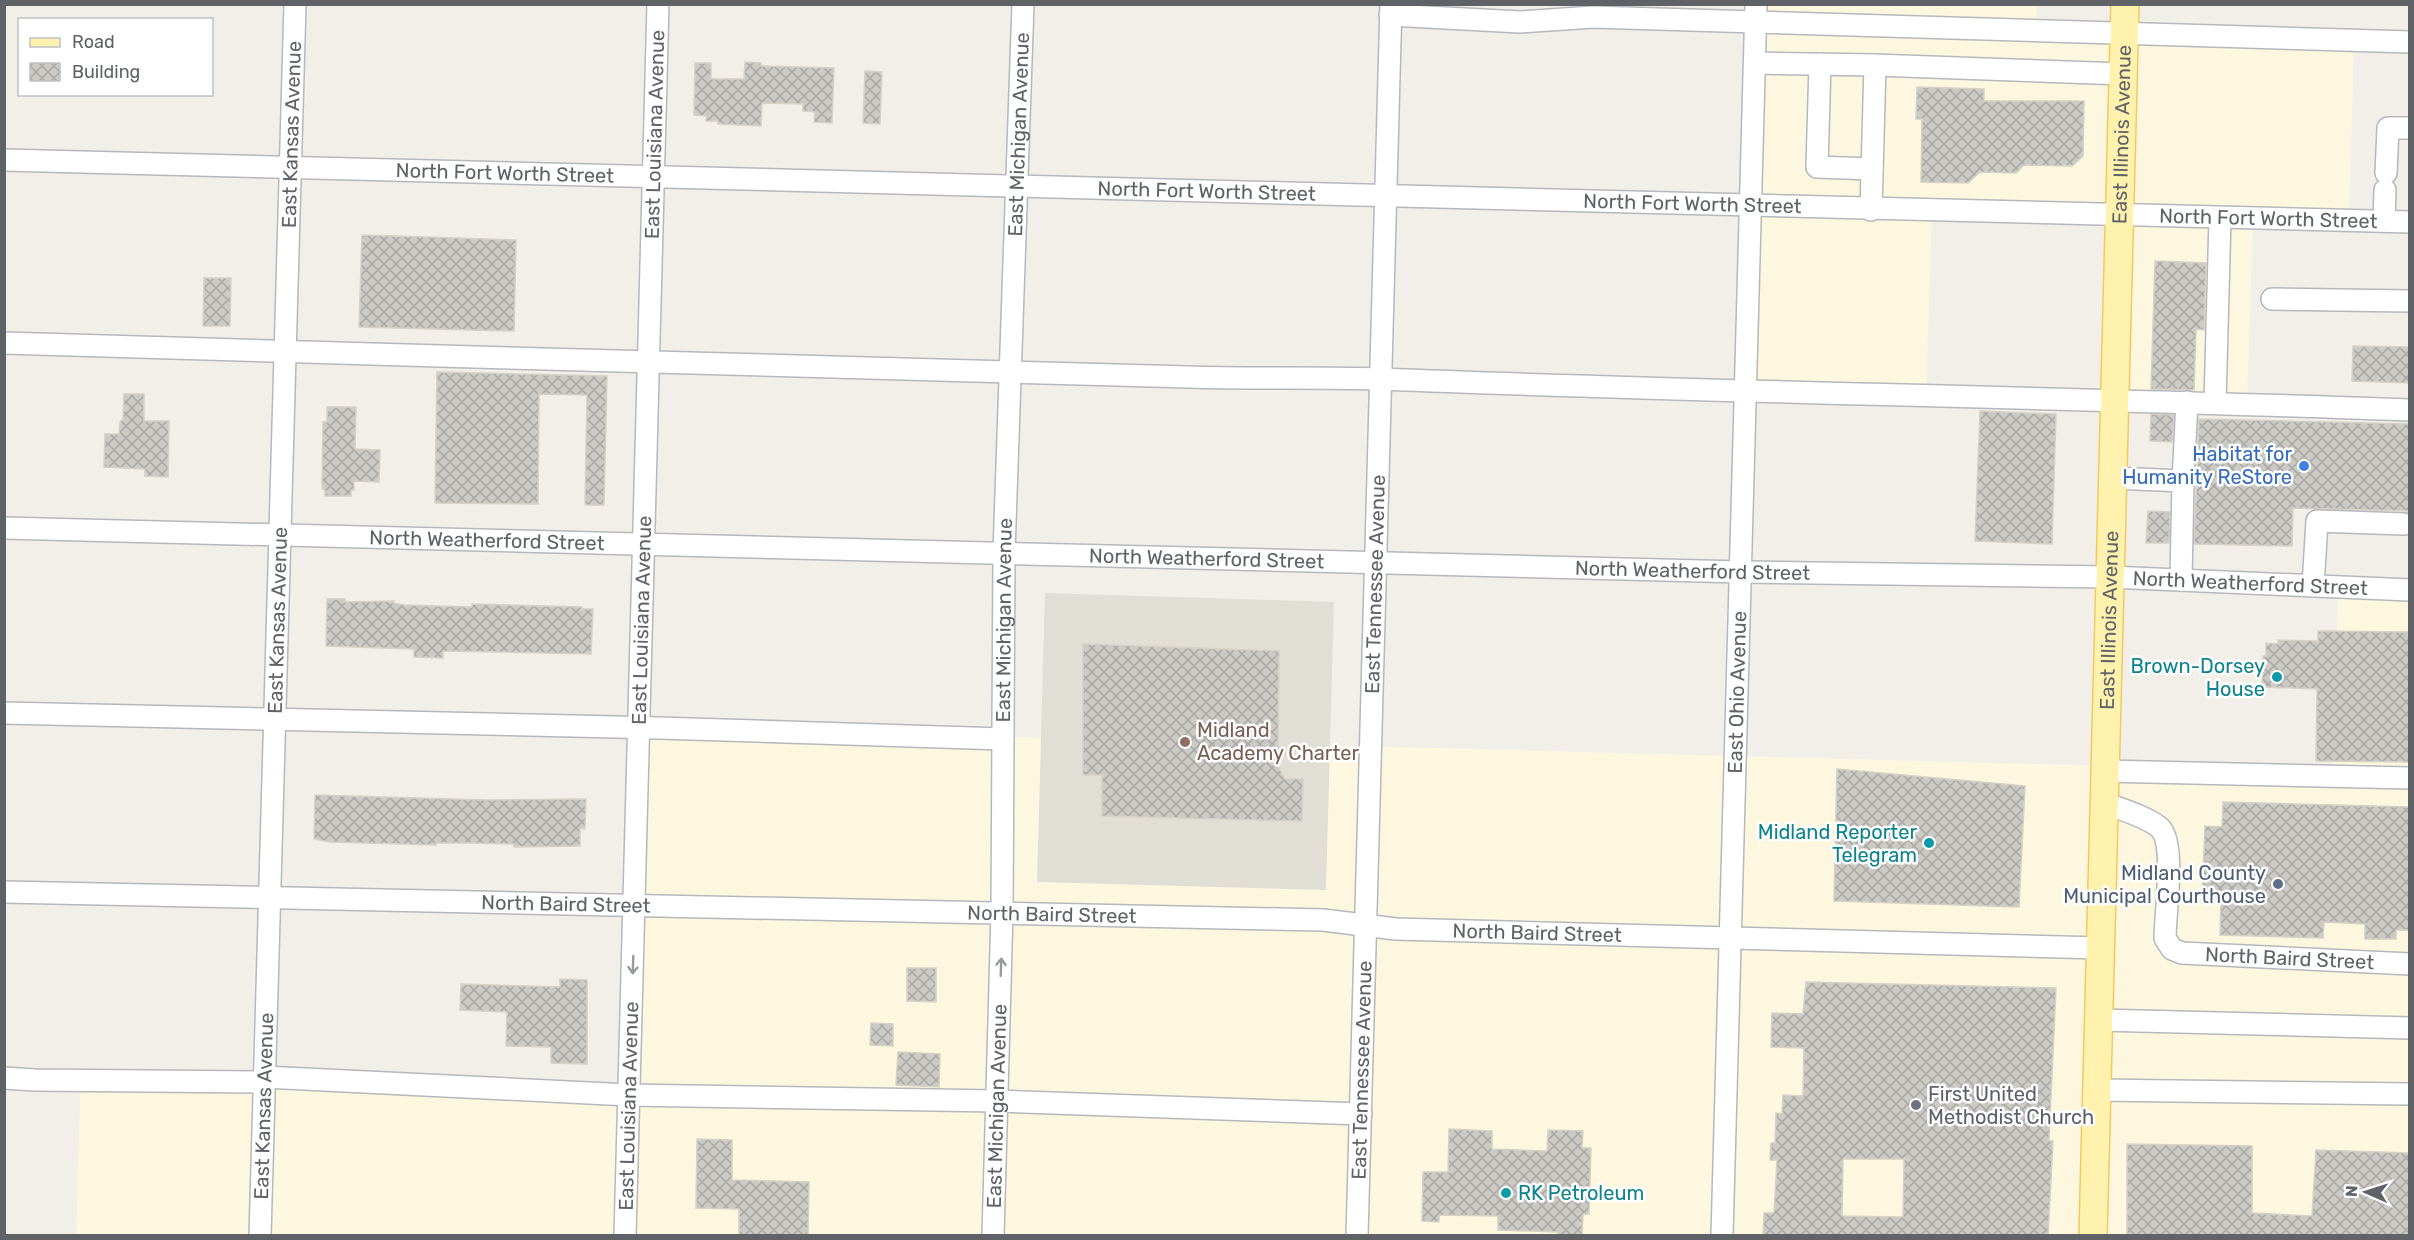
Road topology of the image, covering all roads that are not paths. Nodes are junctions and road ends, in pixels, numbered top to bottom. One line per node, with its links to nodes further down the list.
1 (295, 4): 15 (street, East Kansas Avenue)
2 (658, 4): 17 (street, East Louisiana Avenue)
3 (1023, 4): 18 (street, East Michigan Avenue)
4 (2126, 4): 7 (main road, East Illinois Avenue)
5 (1391, 10): 6 (street); 19 (street, East Tennessee Avenue)
6 (1756, 14): 7 (street); 9 (street, East Ohio Avenue)
7 (2124, 34): 8 (street); 12 (main road, East Illinois Avenue)
8 (2409, 42)
9 (1755, 63): 10 (street); 20 (street, East Ohio Avenue)
10 (1820, 64): 11 (street); 16 (street)
11 (1875, 65): 12 (street); 16 (street)
12 (2123, 74): 22 (main road, East Illinois Avenue)
13 (2409, 128): 24 (street)
14 (4, 160): 15 (street, North Fort Worth Street)
15 (290, 168): 17 (street, North Fort Worth Street); 29 (street, East Kansas Avenue)
16 (1872, 170): 21 (street)
17 (654, 178): 18 (street, North Fort Worth Street); 30 (street, East Louisiana Avenue)
18 (1017, 188): 19 (street, North Fort Worth Street); 31 (street, East Michigan Avenue)
19 (1384, 196): 20 (street, North Fort Worth Street); 32 (street, East Tennessee Avenue)
20 (1751, 206): 21 (street, North Fort Worth Street); 33 (street, East Ohio Avenue)
21 (1871, 210): 22 (street, North Fort Worth Street)
22 (2120, 216): 23 (street, North Fort Worth Street); 34 (main road, East Illinois Avenue)
23 (2220, 218): 24 (street, North Fort Worth Street); 36 (street)
24 (2384, 221): 25 (street, North Fort Worth Street)
25 (2409, 222)
26 (2272, 299): 27 (street)
27 (2409, 301)
28 (4, 343): 29 (street)
29 (285, 351): 30 (street); 42 (street, East Kansas Avenue)
30 (649, 362): 31 (street); 43 (street, East Louisiana Avenue)
31 (1011, 372): 32 (street); 44 (street, East Michigan Avenue)
32 (1380, 379): 33 (street); 45 (street, East Tennessee Avenue)
33 (1746, 391): 34 (street); 46 (street, East Ohio Avenue)
34 (2115, 399): 35 (street); 38 (main road, East Illinois Avenue)
35 (2187, 402): 36 (street); 39 (street)
36 (2215, 403): 37 (street)
37 (2409, 410)
38 (2113, 478): 39 (street); 47 (main road, East Illinois Avenue)
39 (2183, 481): 48 (street)
40 (2404, 524): 49 (street)
41 (4, 528): 42 (street, North Weatherford Street)
42 (279, 535): 43 (street, North Weatherford Street); 52 (street, East Kansas Avenue)
43 (644, 543): 44 (street, North Weatherford Street); 53 (street, East Louisiana Avenue)
44 (1004, 552): 45 (street, North Weatherford Street); 54 (street, East Michigan Avenue)
45 (1376, 563): 46 (street, North Weatherford Street); 62 (street, East Tennessee Avenue)
46 (1741, 572): 47 (street, North Weatherford Street); 63 (street, East Ohio Avenue)
47 (2110, 577): 48 (street, North Weatherford Street); 55 (main road, East Illinois Avenue)
48 (2181, 580): 49 (street, North Weatherford Street)
49 (2313, 586): 50 (street, North Weatherford Street)
50 (2409, 590)
51 (4, 713): 52 (street)
52 (274, 718): 53 (street); 59 (street, East Kansas Avenue)
53 (639, 728): 54 (street); 60 (street, East Louisiana Avenue)
54 (1003, 739): 61 (street, East Michigan Avenue)
55 (2105, 771): 56 (street); 57 (main road, East Illinois Avenue)
56 (2409, 778)
57 (2105, 803): 64 (main road, East Illinois Avenue); 65 (street, North Baird Street)
58 (4, 892): 59 (street, North Baird Street)
59 (269, 899): 60 (street, North Baird Street); 69 (street, East Kansas Avenue)
60 (634, 907): 61 (street, North Baird Street); 72 (street, East Louisiana Avenue, one-way to 72)
61 (1002, 912): 62 (street, North Baird Street); 73 (street, East Michigan Avenue, one-way to 61)
62 (1367, 925): 63 (street, North Baird Street); 74 (street, East Tennessee Avenue)
63 (1730, 937): 64 (street, North Baird Street); 79 (street, East Ohio Avenue)
64 (2101, 948): 66 (main road, East Illinois Avenue)
65 (2409, 964)
66 (2099, 1020): 67 (street); 70 (main road, East Illinois Avenue)
67 (2409, 1028)
68 (4, 1078): 69 (street)
69 (264, 1079): 72 (street); 75 (street, East Kansas Avenue)
70 (2097, 1090): 71 (street); 80 (main road, East Illinois Avenue)
71 (2409, 1094)
72 (629, 1095): 73 (street); 76 (street, East Louisiana Avenue)
73 (997, 1101): 74 (street); 77 (street, East Michigan Avenue)
74 (1361, 1114): 78 (street, East Tennessee Avenue)
75 (260, 1236)
76 (625, 1236)
77 (993, 1236)
78 (1357, 1236)
79 (1722, 1236)
80 (2093, 1236)

